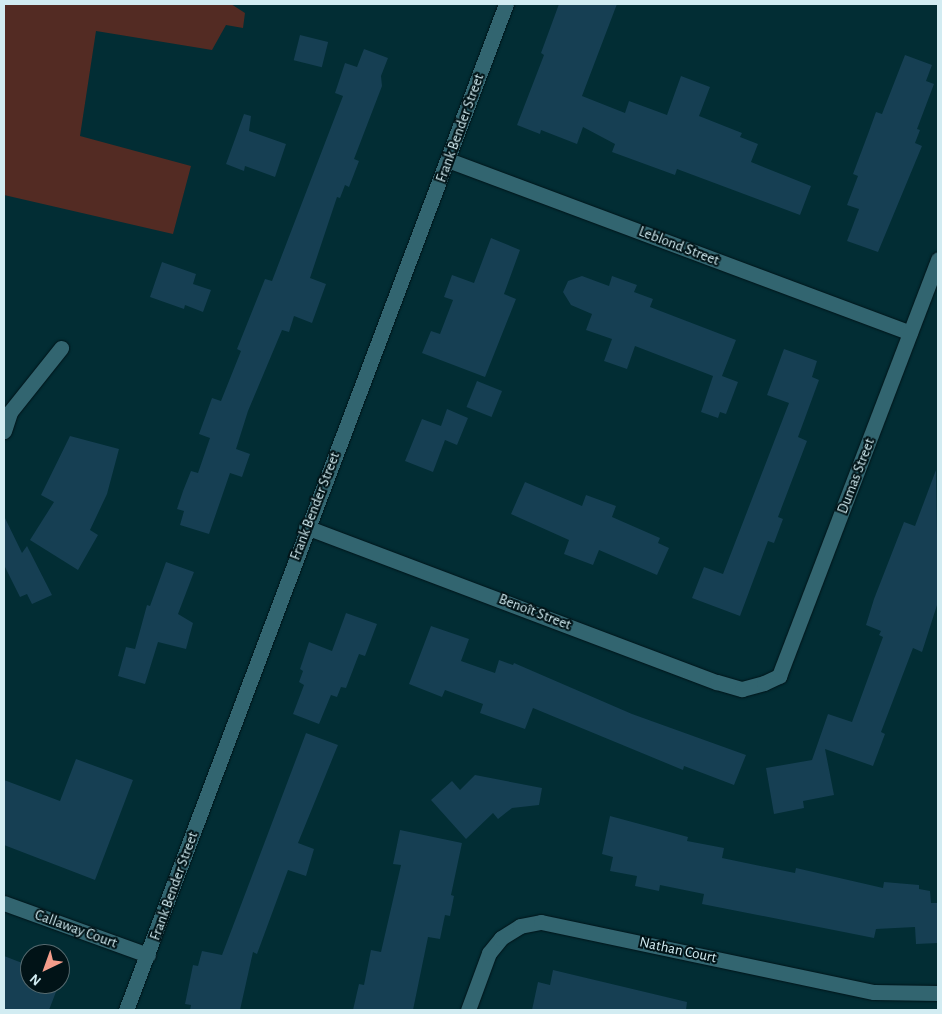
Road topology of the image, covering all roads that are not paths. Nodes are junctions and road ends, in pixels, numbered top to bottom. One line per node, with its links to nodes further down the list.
1 (506, 4): 2 (street, Frank Bender Street)
2 (448, 160): 4 (street, Leblond Street); 7 (street, Frank Bender Street)
3 (938, 259): 4 (street, Dumas Street)
4 (910, 332): 8 (street, Dumas Street)
5 (61, 348): 6 (street)
6 (4, 432)
7 (306, 527): 8 (street, Benoît Street); 10 (street, Frank Bender Street)
8 (764, 683)
9 (4, 903): 10 (street, Callaway Court)
10 (148, 955): 12 (street, Frank Bender Street)
11 (938, 993): 13 (street, Nathan Court)
12 (126, 1010)
13 (468, 1010)

